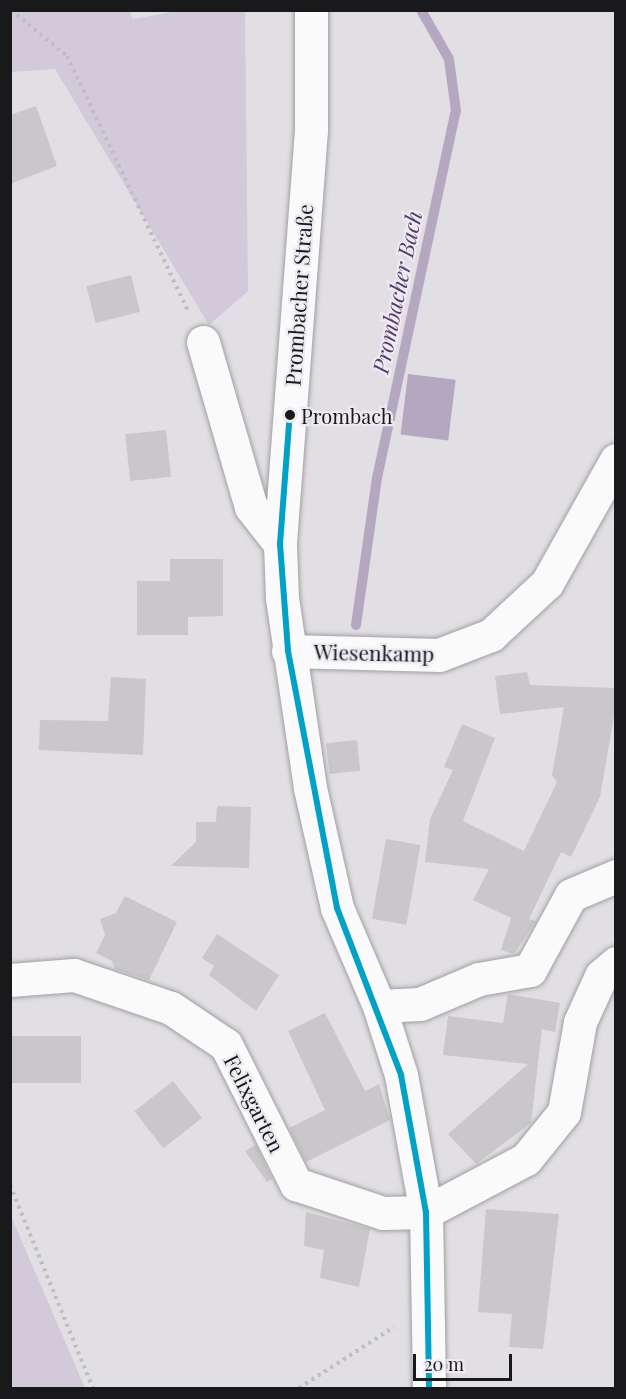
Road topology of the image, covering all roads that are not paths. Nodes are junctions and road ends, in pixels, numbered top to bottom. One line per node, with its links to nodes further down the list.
1 (311, 10): 4 (street, Prombacher Straße)
2 (203, 342): 4 (street)
3 (615, 460): 5 (street, Wiesenkamp)
4 (280, 544): 5 (street, Prombacher Straße)
5 (288, 651): 9 (street, Prombacher Straße)
6 (615, 876): 9 (street)
7 (615, 963): 10 (street)
8 (10, 980): 10 (street, Felixgarten)
9 (379, 1006): 10 (street, Prombacher Straße)
10 (426, 1212): 11 (street, Prombacher Straße)
11 (429, 1389)

